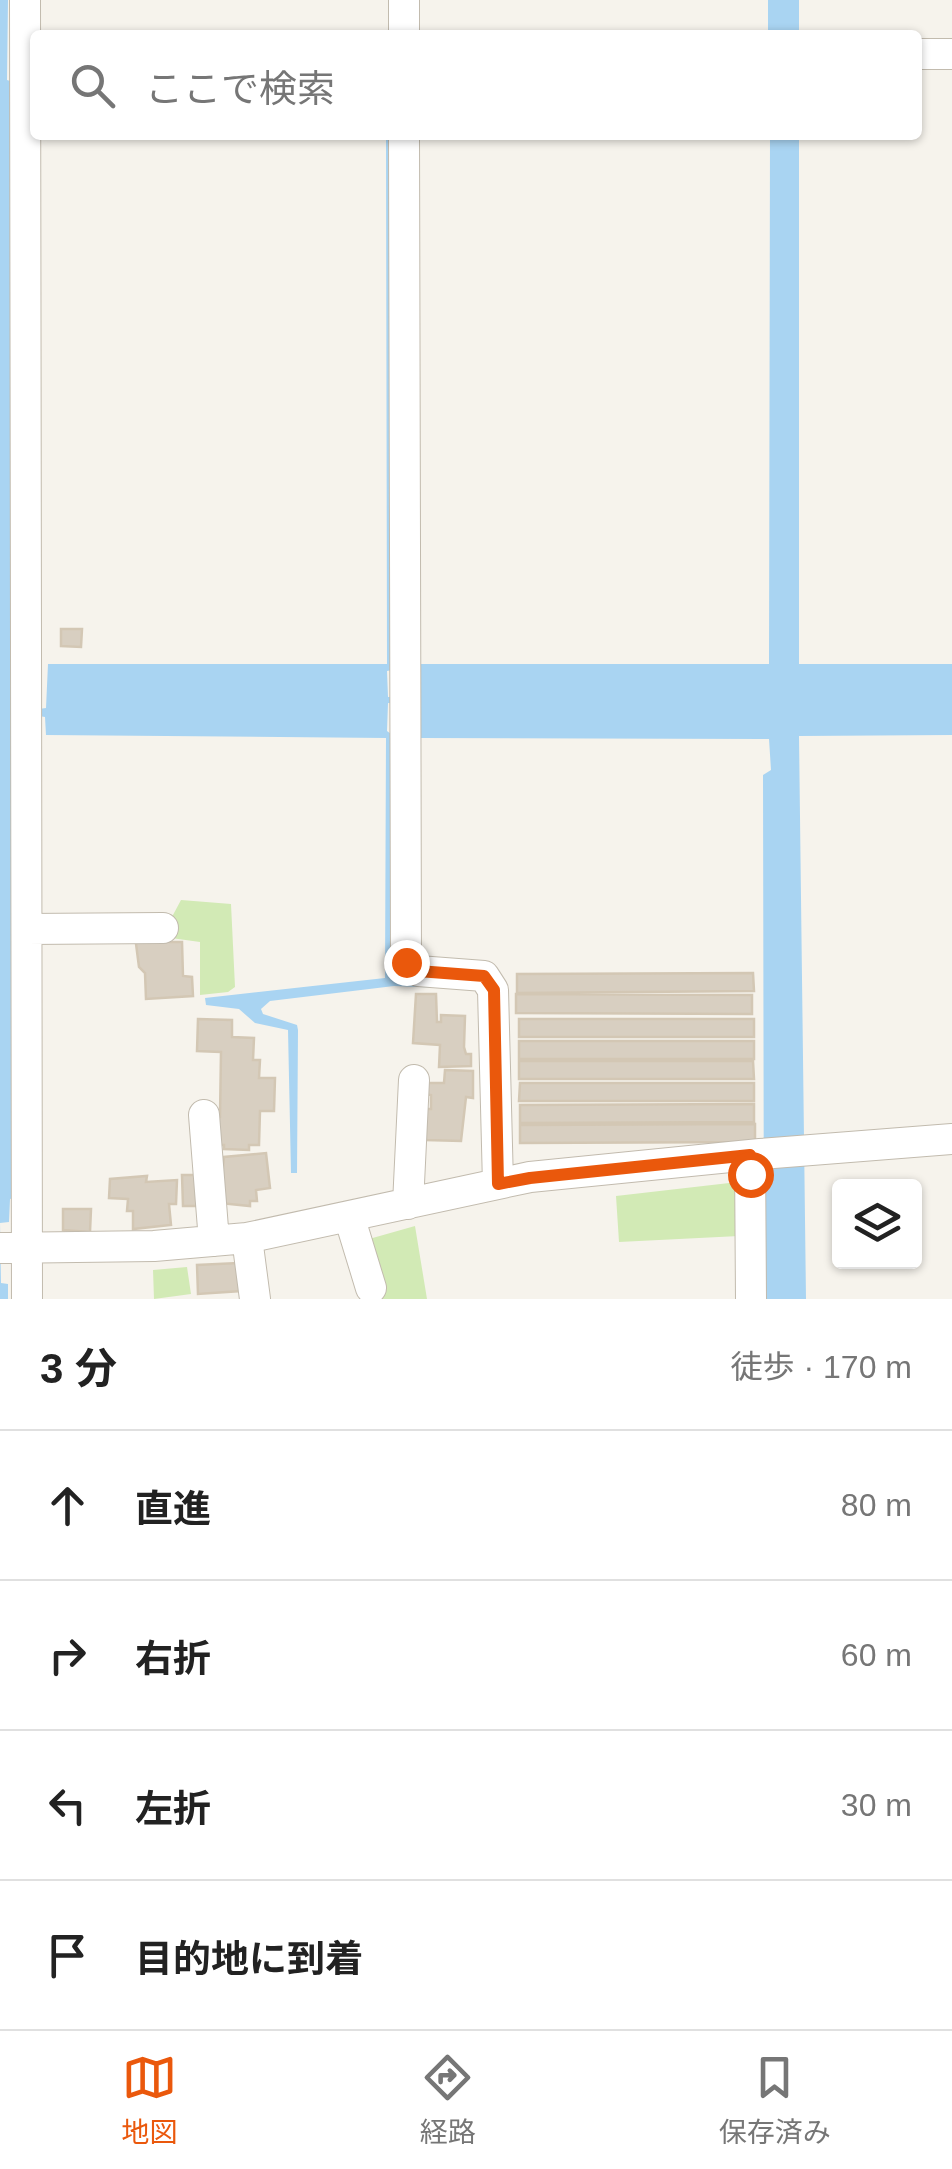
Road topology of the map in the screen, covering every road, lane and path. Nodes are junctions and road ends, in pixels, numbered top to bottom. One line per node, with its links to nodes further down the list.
1 (26, 0): 6 (street)
2 (404, 0): 3 (street)
3 (404, 30)
4 (922, 54): 5 (street)
5 (952, 54)
6 (17, 55): 9 (street)
7 (404, 140): 14 (street)
8 (163, 928): 9 (street)
9 (26, 929): 19 (street)
10 (414, 1080): 15 (street)
11 (204, 1116): 18 (street)
12 (952, 1140): 13 (street)
13 (755, 1155): 14 (street); 23 (street)
14 (498, 1184): 15 (street)
15 (408, 1204): 16 (street)
16 (349, 1216): 17 (street); 20 (street)
17 (247, 1238): 18 (street); 22 (street)
18 (214, 1241): 19 (street)
19 (14, 1248): 21 (street)
20 (370, 1288)
21 (27, 1299)
22 (255, 1299)
23 (751, 1299)

